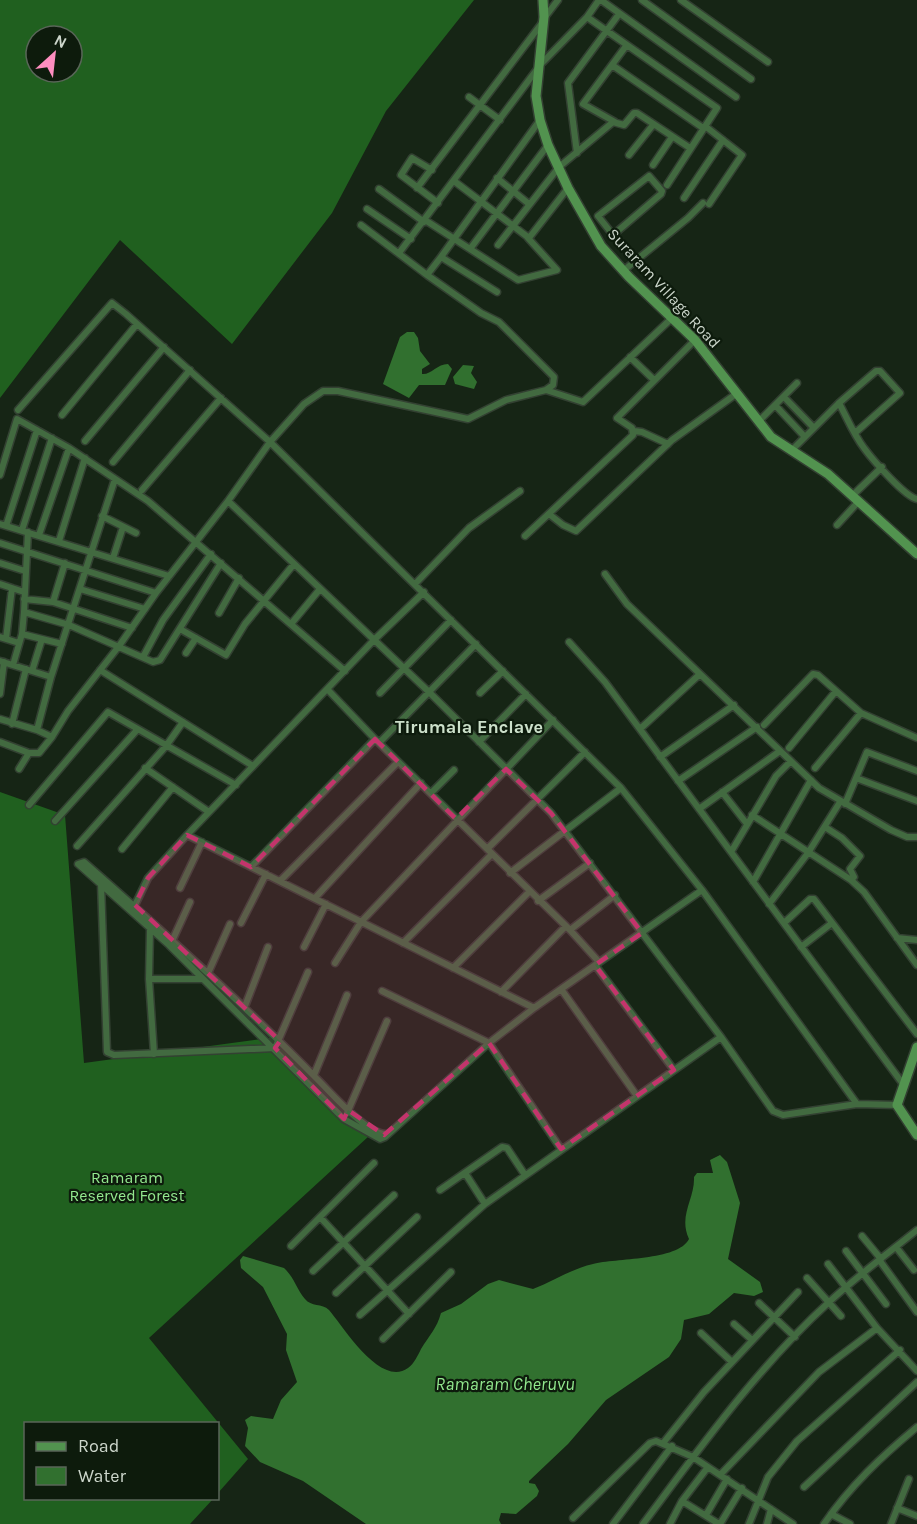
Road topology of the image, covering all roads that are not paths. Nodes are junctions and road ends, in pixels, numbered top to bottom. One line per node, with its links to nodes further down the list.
1 (543, 0): 8 (main road, Suraram Village Road)
2 (558, 0): 8 (street)
3 (600, 0): 6 (street); 7 (street)
4 (642, 0): 14 (street)
5 (681, 0): 11 (street)
6 (619, 14): 9 (street); 16 (street)
7 (587, 17): 9 (street); 12 (street)
8 (544, 19): 12 (main road, Suraram Village Road); 17 (street)
9 (606, 32): 10 (street); 27 (street)
10 (626, 46): 13 (street); 22 (street)
11 (768, 62)
12 (541, 64): 18 (street); 19 (main road, Suraram Village Road)
13 (612, 65): 20 (street); 22 (street)
14 (751, 79)
15 (469, 96): 17 (street)
16 (736, 97)
17 (480, 105): 18 (street); 31 (street)
18 (500, 120): 33 (street)
19 (540, 120): 25 (main road, Suraram Village Road); 32 (street)
20 (615, 122): 21 (street); 27 (street)
21 (653, 124): 23 (street); 28 (street)
22 (704, 127): 24 (street); 26 (street)
23 (672, 137): 26 (street); 29 (street)
24 (723, 140): 39 (street); 57 (street)
25 (548, 146): 30 (main road, Suraram Village Road); 38 (street)
26 (690, 148): 34 (street)
27 (577, 153): 30 (street)
28 (630, 155)
29 (653, 165)
30 (559, 167): 35 (main road, Suraram Village Road); 42 (street)
31 (432, 170): 37 (street); 37 (street)
32 (497, 178): 38 (street); 40 (street)
33 (454, 181): 40 (street); 41 (street)
34 (667, 185)
35 (568, 188): 50 (street); 53 (main road, Suraram Village Road)
36 (379, 189): 45 (street)
37 (417, 189): 41 (street)
38 (514, 191): 42 (street); 44 (street)
39 (684, 198)
40 (480, 201): 44 (street); 49 (street)
41 (438, 203): 45 (street)
42 (529, 204): 47 (street)
43 (367, 209): 51 (street)
44 (497, 214): 47 (street); 54 (street)
45 (425, 221): 49 (street); 51 (street)
46 (361, 225): 55 (street)
47 (512, 225): 50 (street); 52 (street)
48 (613, 235): 48 (street); 53 (street)
49 (453, 238): 54 (street); 56 (street)
50 (528, 238): 54 (street)
51 (411, 239): 55 (street)
52 (498, 245)
53 (601, 246): 57 (main road, Suraram Village Road)
54 (470, 249)
55 (399, 254): 58 (street)
56 (441, 257): 58 (street); 59 (street)
57 (623, 271): 60 (main road, Suraram Village Road)
58 (427, 275): 68 (street)
59 (497, 292)
60 (672, 318): 62 (main road, Suraram Village Road); 64 (street)
61 (137, 324): 63 (street); 74 (street); 75 (street)
62 (695, 340): 66 (street); 69 (main road, Suraram Village Road)
63 (164, 347): 65 (street); 83 (street)
64 (630, 357): 66 (street); 68 (street)
65 (190, 370): 71 (street); 89 (street)
66 (653, 379): 79 (street)
67 (797, 383): 70 (street)
68 (546, 390): 84 (street)
69 (736, 394): 76 (main road, Suraram Village Road); 85 (street)
70 (784, 397): 73 (street); 77 (street)
71 (221, 398): 84 (street); 93 (street)
72 (839, 403): 77 (street); 80 (street); 80 (street)
73 (775, 405): 76 (street); 81 (street)
74 (18, 410)
75 (62, 415)
76 (758, 422): 87 (main road, Suraram Village Road)
77 (814, 428): 81 (street)
78 (37, 430): 82 (street); 91 (street); 100 (street)
79 (634, 431): 85 (street); 98 (street)
80 (855, 433): 90 (street)
81 (805, 437): 87 (street)
82 (52, 438): 86 (street); 103 (street)
83 (85, 441)
84 (270, 442): 97 (street); 125 (street)
85 (668, 444): 98 (street)
86 (69, 448): 88 (street); 105 (street)
87 (791, 451): 96 (main road, Suraram Village Road)
88 (85, 459): 92 (street); 107 (street)
89 (113, 462)
90 (882, 467): 95 (street); 96 (street)
91 (0, 475)
92 (115, 479): 99 (street); 108 (street)
93 (142, 490)
94 (520, 491): 125 (street)
95 (915, 497)
96 (855, 499): 101 (street); 113 (main road, Suraram Village Road)
97 (228, 501): 108 (street); 118 (street)
98 (549, 514): 106 (street)
99 (102, 516): 102 (street); 111 (street)
100 (3, 525): 103 (street)
101 (837, 525)
102 (123, 527): 104 (street); 114 (street)
103 (25, 531): 105 (street); 110 (street)
104 (136, 533)
105 (39, 536): 107 (street)
106 (525, 536)
107 (59, 541): 111 (street)
108 (195, 542): 112 (street); 122 (street)
109 (0, 543): 110 (street)
110 (26, 551): 116 (street); 120 (street)
111 (91, 551): 114 (street); 119 (street)
112 (211, 554): 117 (street); 154 (street)
113 (917, 554)
114 (112, 558): 122 (street)
115 (0, 563): 120 (street)
116 (65, 563): 119 (street); 133 (street)
117 (221, 563): 123 (street); 142 (street)
118 (294, 564): 128 (street); 132 (street)
119 (86, 569): 127 (street); 130 (street)
120 (25, 571): 131 (street)
121 (605, 574): 162 (street)
122 (169, 576): 130 (street)
123 (239, 578): 132 (street); 137 (street)
124 (0, 584): 126 (street)
125 (415, 584): 129 (street)
126 (12, 588): 131 (street); 144 (street)
127 (80, 589): 134 (street); 135 (street)
128 (320, 589): 139 (street); 147 (street)
129 (424, 592): 138 (street); 147 (street)
130 (156, 593): 135 (street)
131 (24, 595): 133 (street); 136 (street)
132 (264, 600): 139 (street); 145 (street)
133 (53, 602): 134 (street)
134 (74, 609): 140 (street); 141 (street)
135 (145, 609): 141 (street)
136 (24, 612): 140 (street); 143 (street)
137 (219, 613)
138 (452, 620): 151 (street); 157 (street)
139 (291, 624): 160 (street)
140 (69, 625): 150 (street); 152 (street)
141 (132, 628): 152 (street)
142 (180, 629): 145 (street); 154 (street)
143 (22, 634): 146 (street); 149 (street)
144 (3, 638): 149 (street)
145 (196, 638): 153 (street)
146 (42, 639): 150 (street); 158 (street)
147 (374, 640): 157 (street); 160 (street)
148 (569, 642): 178 (street)
149 (19, 643): 156 (street)
150 (62, 644): 163 (street)
151 (476, 644): 161 (street); 165 (street)
152 (120, 646): 154 (street); 159 (street)
153 (186, 653)
154 (142, 657)
155 (2, 662): 156 (street); 169 (street)
156 (13, 665): 158 (street)
157 (404, 668): 165 (street); 167 (street)
158 (29, 670): 163 (street); 176 (street)
159 (100, 670): 175 (street); 181 (street)
160 (345, 671): 164 (street)
161 (503, 671): 168 (street); 170 (street)
162 (700, 674): 171 (street); 178 (street)
163 (51, 677): 179 (street)
164 (329, 690): 183 (street); 194 (street)
165 (429, 692): 183 (street); 185 (street)
166 (836, 692): 172 (street); 177 (street); 187 (street)
167 (380, 693)
168 (480, 693)
169 (0, 694)
170 (526, 694): 174 (street); 185 (street)
171 (734, 705): 177 (street); 191 (street)
172 (861, 713): 182 (street); 197 (street)
173 (0, 719): 176 (street)
174 (553, 720): 189 (street); 198 (street)
175 (183, 722): 186 (street); 194 (street)
176 (12, 724): 179 (street)
177 (761, 726): 188 (street); 203 (street)
178 (640, 729): 191 (street)
179 (37, 730): 181 (street)
180 (137, 730): 186 (street); 213 (street); 218 (street)
181 (52, 737): 190 (street)
182 (917, 738)
183 (377, 741): 193 (street); 232 (street)
184 (0, 742): 190 (street)
185 (479, 742): 198 (street)
186 (166, 746): 196 (street); 205 (street)
187 (789, 748)
188 (780, 751): 192 (street); 208 (street)
189 (585, 752): 207 (street); 210 (street)
190 (29, 753): 195 (street)
191 (660, 757): 203 (street)
192 (791, 761): 202 (street); 216 (street)
193 (398, 762): 204 (street); 237 (street)
194 (253, 766): 205 (street)
195 (19, 768)
196 (145, 768): 206 (street); 226 (street)
197 (815, 768)
198 (506, 769): 210 (street); 217 (street)
199 (454, 771): 209 (street)
200 (917, 771): 201 (street)
201 (856, 778): 211 (street); 212 (street)
202 (811, 780): 212 (street); 222 (street)
203 (678, 781): 214 (street)
204 (421, 783): 209 (street); 244 (street)
205 (236, 785): 215 (street)
206 (173, 787): 215 (street); 227 (street)
207 (621, 788): 221 (street); 241 (street)
208 (722, 792): 214 (street); 219 (street)
209 (431, 793): 217 (street)
210 (536, 799): 221 (street); 228 (street)
211 (917, 801)
212 (843, 803): 220 (street); 224 (street)
213 (29, 805)
214 (699, 809): 229 (street)
215 (209, 812): 223 (street)
216 (752, 815): 219 (street); 222 (street)
217 (456, 819): 228 (street); 250 (street)
218 (55, 821)
219 (747, 824): 229 (street)
220 (825, 827): 230 (street); 236 (street)
221 (564, 830): 231 (street); 233 (street)
222 (780, 834): 230 (street); 238 (street)
223 (187, 835): 225 (street); 249 (street)
224 (917, 837)
225 (202, 842): 232 (street); 240 (street)
226 (77, 846)
227 (122, 849)
228 (489, 852): 233 (street); 261 (street)
229 (731, 852): 238 (street)
230 (808, 853): 236 (street); 248 (street)
231 (590, 863): 243 (street); 245 (street)
232 (251, 867): 234 (street)
233 (510, 873): 242 (street)
234 (266, 874): 237 (street); 251 (street)
235 (102, 878): 239 (street); 239 (street); 249 (street)
236 (850, 880): 258 (street)
237 (280, 881): 244 (street)
238 (753, 882): 248 (street)
239 (101, 887): 256 (street); 286 (street)
240 (180, 888)
241 (702, 890): 257 (street); 291 (street)
242 (529, 892): 245 (street); 268 (street)
243 (615, 895): 255 (street); 257 (street)
244 (315, 898): 247 (street)
245 (538, 901): 255 (street)
246 (190, 902): 259 (street)
247 (326, 904): 250 (street); 263 (street)
248 (769, 904): 252 (street)
249 (135, 905): 259 (street)
250 (361, 922): 261 (street); 265 (street)
251 (241, 923)
252 (784, 923): 253 (street); 264 (street)
253 (832, 923): 264 (street); 280 (street)
254 (230, 924): 269 (street)
255 (568, 928): 266 (street); 275 (street)
256 (150, 930): 271 (street); 272 (street)
257 (642, 933): 266 (street); 281 (street)
258 (896, 938): 260 (street); 267 (street)
259 (172, 939): 269 (street)
260 (917, 940)
261 (403, 943): 268 (street)
262 (268, 947): 277 (street)
263 (304, 947)
264 (801, 947): 289 (street)
265 (335, 963)
266 (597, 964): 273 (street); 287 (street)
267 (917, 965)
268 (453, 968): 275 (street)
269 (209, 971): 277 (street)
270 (308, 972): 282 (street)
271 (149, 979): 272 (street); 286 (street)
272 (203, 979): 285 (street)
273 (561, 989): 278 (street); 290 (street)
274 (382, 991): 283 (street)
275 (501, 992): 278 (street)
276 (347, 994): 288 (street)
277 (245, 1006): 282 (street)
278 (534, 1008): 283 (street)
279 (387, 1021): 293 (street)
280 (917, 1034)
281 (721, 1037): 287 (street); 291 (street)
282 (280, 1041): 285 (street); 288 (street)
283 (489, 1044): 295 (street); 297 (street)
284 (917, 1047): 289 (main road)
285 (275, 1048): 286 (street); 294 (street)
286 (154, 1054)
287 (674, 1070): 290 (street)
288 (314, 1075): 293 (street)
289 (903, 1084): 292 (main road)
290 (637, 1096): 297 (street)
291 (857, 1104): 292 (street)
292 (897, 1105): 296 (main road)
293 (348, 1110): 294 (street); 295 (street)
294 (344, 1119): 295 (street)
295 (386, 1134)
296 (917, 1135)
297 (561, 1149): 300 (street)
298 (374, 1164): 304 (street)
299 (465, 1173): 300 (street); 301 (street); 303 (street)
300 (525, 1175): 303 (street)
301 (440, 1190)
302 (394, 1195): 309 (street)
303 (485, 1204): 322 (street)
304 (320, 1217): 309 (street); 310 (street)
305 (417, 1217): 315 (street)
306 (915, 1232): 308 (street); 311 (street)
307 (862, 1236): 313 (street)
308 (917, 1240)
309 (344, 1242): 315 (street); 317 (street)
310 (291, 1245)
311 (896, 1247): 313 (street); 316 (street)
312 (846, 1251): 319 (street)
313 (880, 1260): 319 (street); 328 (street)
314 (828, 1264): 321 (street)
315 (365, 1266): 322 (street); 324 (street)
316 (914, 1270)
317 (313, 1271)
318 (451, 1272): 329 (street)
319 (863, 1275): 321 (street); 327 (street)
320 (807, 1278): 325 (street)
321 (847, 1288): 325 (street); 334 (street)
322 (388, 1290): 329 (street); 330 (street)
323 (798, 1292): 331 (street)
324 (336, 1293)
325 (829, 1302): 332 (street); 336 (street)
326 (759, 1303): 331 (street)
327 (886, 1304)
328 (917, 1312)
329 (409, 1314): 337 (street)
330 (360, 1315)
331 (773, 1316): 336 (street); 338 (street)
332 (841, 1317)
333 (734, 1324): 338 (street)
334 (877, 1328): 339 (street); 348 (street)
335 (701, 1333): 340 (street)
336 (795, 1337): 346 (street)
337 (383, 1339)
338 (752, 1340): 340 (street)
339 (900, 1350): 341 (street); 353 (street)
340 (732, 1362): 344 (street)
341 (917, 1371)
342 (917, 1382): 351 (street)
343 (917, 1427): 357 (street)
344 (664, 1442): 345 (street); 360 (street)
345 (672, 1446): 346 (street); 363 (street)
346 (693, 1457): 347 (street); 364 (street)
347 (708, 1467): 348 (street); 354 (street)
348 (720, 1475): 349 (street)
349 (727, 1479): 352 (street); 358 (street)
350 (909, 1479): 355 (street)
351 (804, 1487)
352 (742, 1488): 353 (street); 365 (street)
353 (758, 1499): 356 (street); 366 (street)
354 (682, 1501): 358 (street); 362 (street)
355 (897, 1508): 359 (street); 371 (street)
356 (771, 1509): 361 (street); 367 (street)
357 (831, 1514): 369 (street); 370 (street)
358 (706, 1515): 365 (street)
359 (917, 1516)
360 (573, 1518)
361 (785, 1522): 368 (street)
362 (673, 1523)
363 (613, 1524)
364 (643, 1524)
365 (719, 1524)
366 (749, 1524)
367 (767, 1524)
368 (793, 1524)
369 (824, 1524)
370 (850, 1524)
371 (891, 1524)

